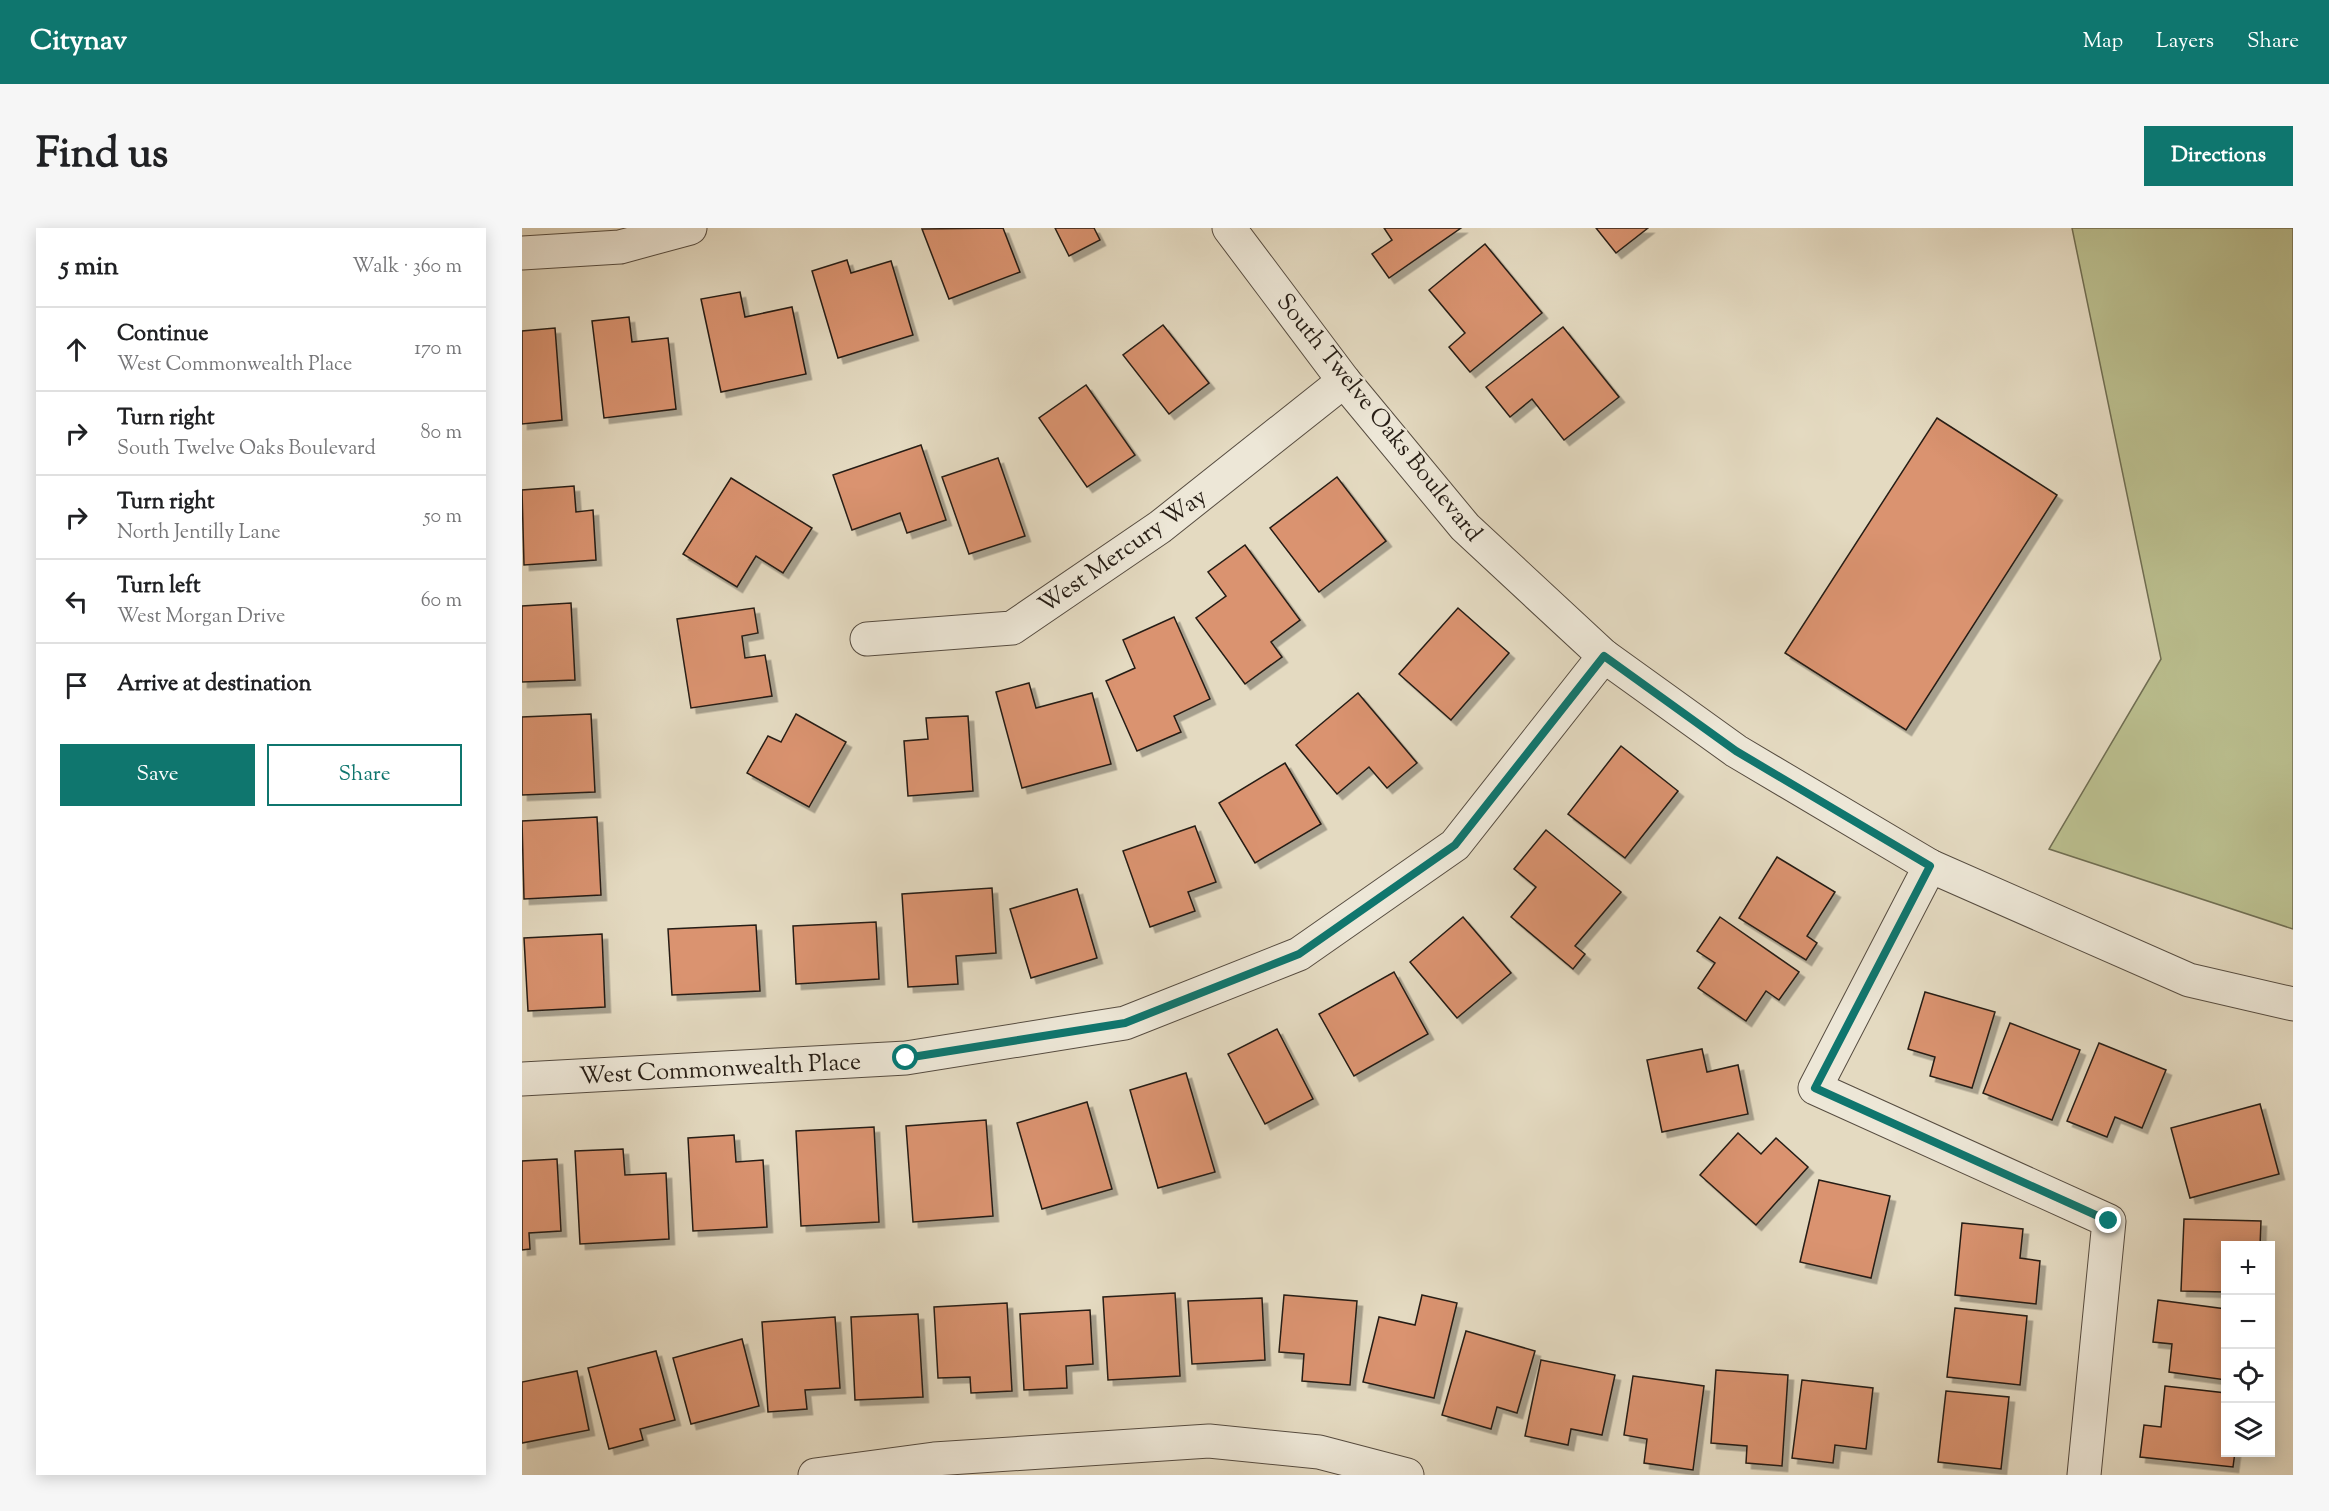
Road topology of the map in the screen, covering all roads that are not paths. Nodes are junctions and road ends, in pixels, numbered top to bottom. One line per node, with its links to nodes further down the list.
1 (690, 228): 3 (street)
2 (1229, 228): 4 (street, South Twelve Oaks Boulevard)
3 (522, 254)
4 (1344, 381): 5 (street, West Mercury Way); 6 (street, South Twelve Oaks Boulevard)
5 (867, 639)
6 (1604, 656): 7 (street, South Twelve Oaks Boulevard); 9 (street, West Commonwealth Place)
7 (1930, 866): 8 (street, South Twelve Oaks Boulevard); 13 (street)
8 (2293, 1004)
9 (522, 1079)
10 (935, 1467): 11 (street); 12 (street)
11 (815, 1475)
12 (1407, 1475)
13 (2084, 1475)

